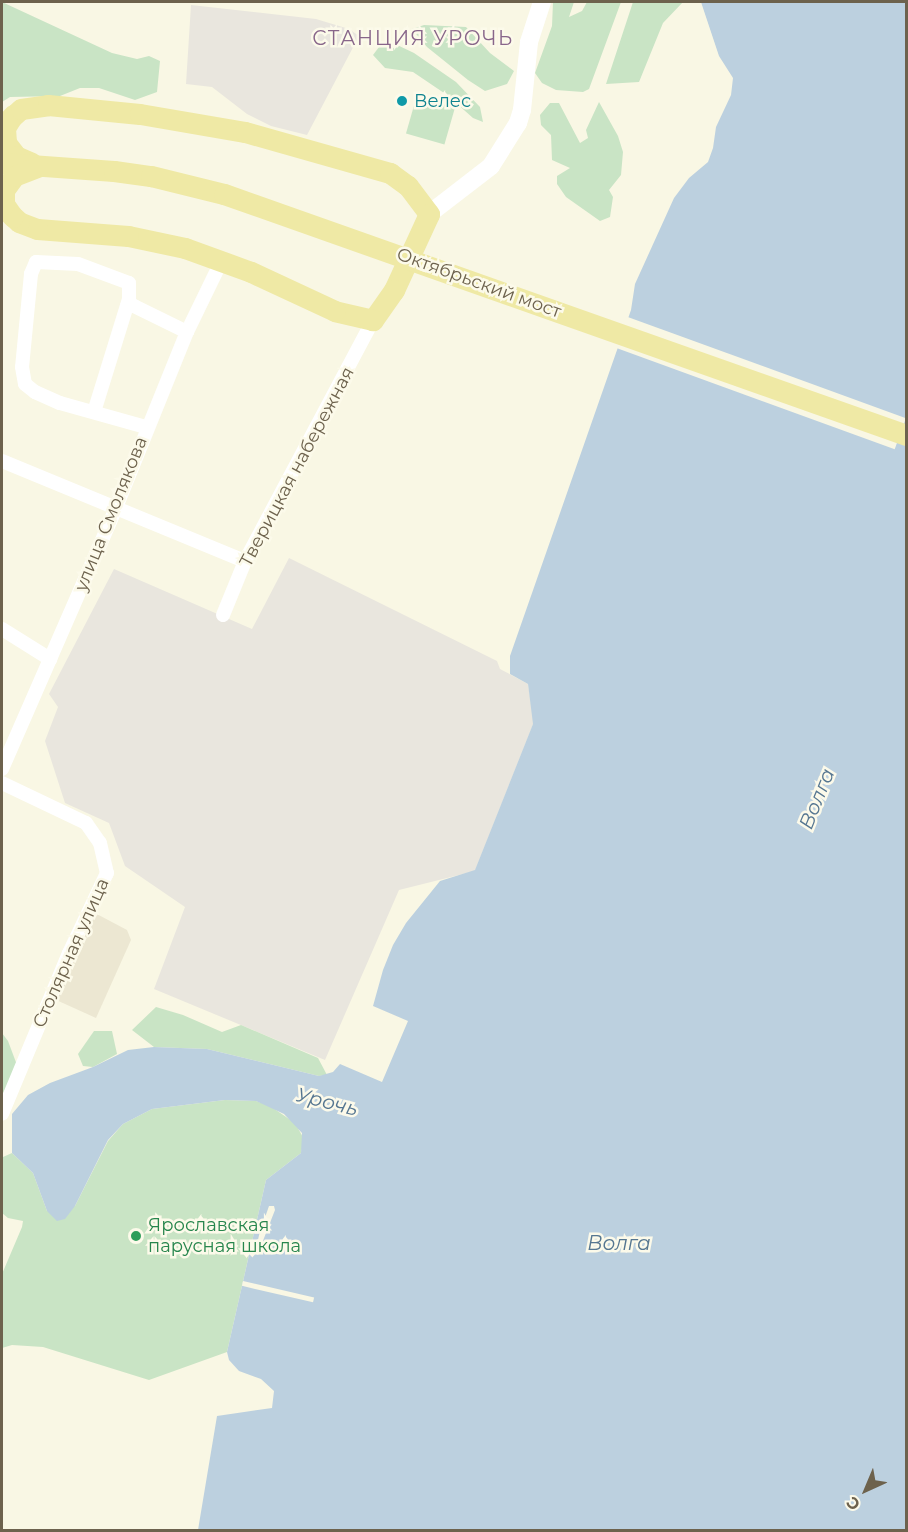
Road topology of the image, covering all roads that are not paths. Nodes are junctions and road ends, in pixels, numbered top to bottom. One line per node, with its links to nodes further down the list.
1 (542, 2): 6 (street)
2 (8, 120): 4 (main road); 6 (main road)
3 (2, 163): 4 (main road)
4 (44, 165): 5 (main road); 13 (main road, Октябрьский мост)
5 (7, 212): 7 (main road)
6 (429, 214): 9 (main road)
7 (222, 260): 9 (main road); 10 (street, улица Смолякова)
8 (128, 306): 10 (street); 11 (street); 11 (street)
9 (374, 320): 16 (street, Тверицкая набережная)
10 (187, 332): 12 (street, улица Смолякова)
11 (94, 412): 12 (street)
12 (146, 427): 15 (street, улица Смолякова)
13 (906, 435)
14 (2, 461): 15 (street)
15 (115, 510): 16 (street); 19 (street, улица Смолякова)
16 (245, 561): 17 (street, Тверицкая набережная)
17 (223, 615)
18 (2, 630): 19 (street)
19 (50, 659): 20 (street, улица Смолякова)
20 (2, 769)
21 (2, 783): 22 (street, Столярная улица)
22 (4, 1109)

